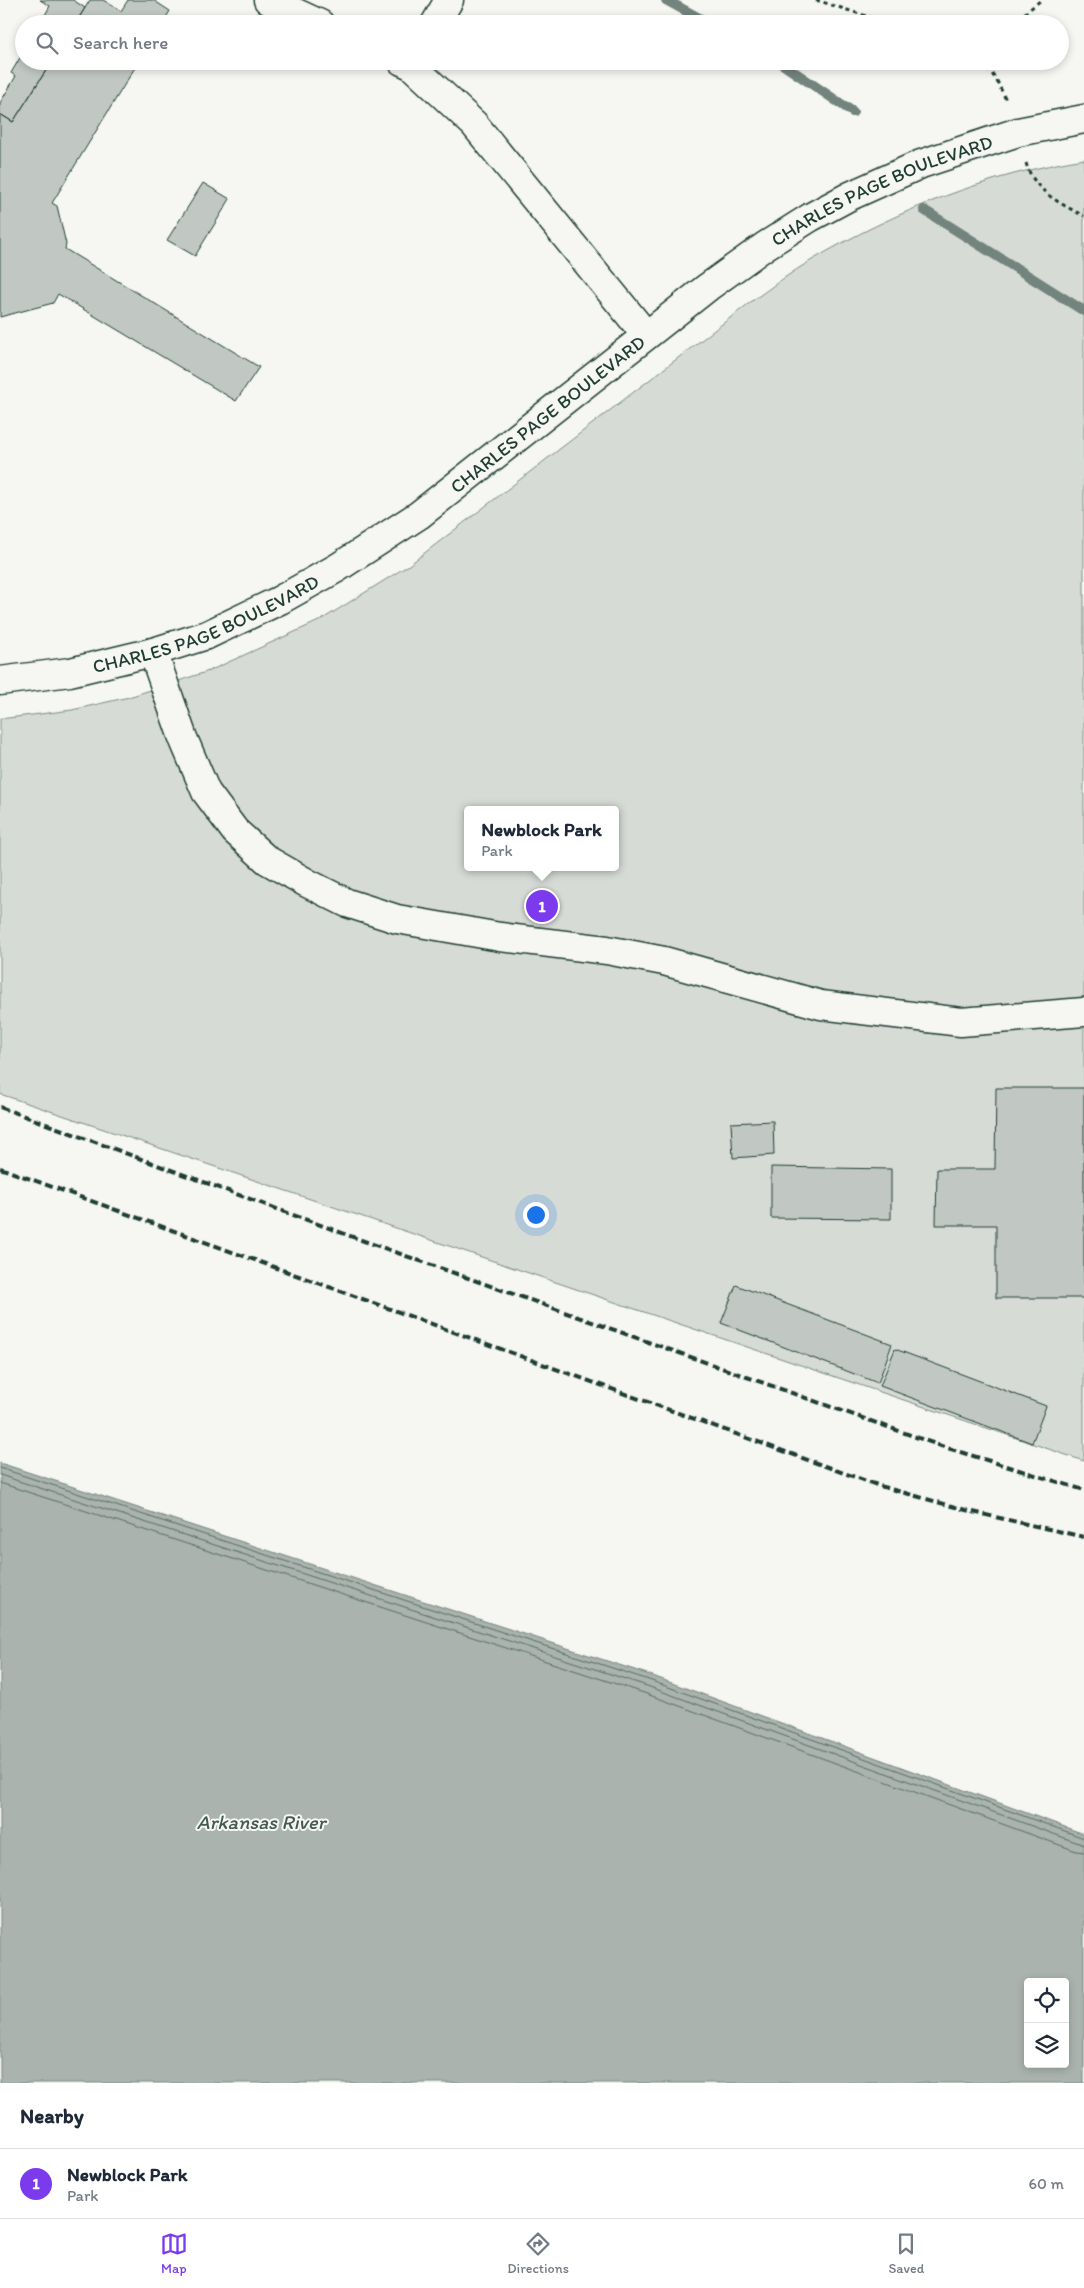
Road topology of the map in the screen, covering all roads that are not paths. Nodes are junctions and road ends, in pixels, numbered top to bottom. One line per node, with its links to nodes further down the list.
1 (268, 0): 3 (main road)
2 (449, 0): 4 (main road)
3 (300, 15)
4 (440, 15)
5 (416, 70): 7 (main road)
6 (1084, 119): 7 (main road, CHARLES PAGE BOULEVARD)
7 (646, 336): 8 (main road, CHARLES PAGE BOULEVARD)
8 (153, 652): 9 (main road, CHARLES PAGE BOULEVARD); 10 (main road)
9 (0, 681)
10 (1084, 1012)

